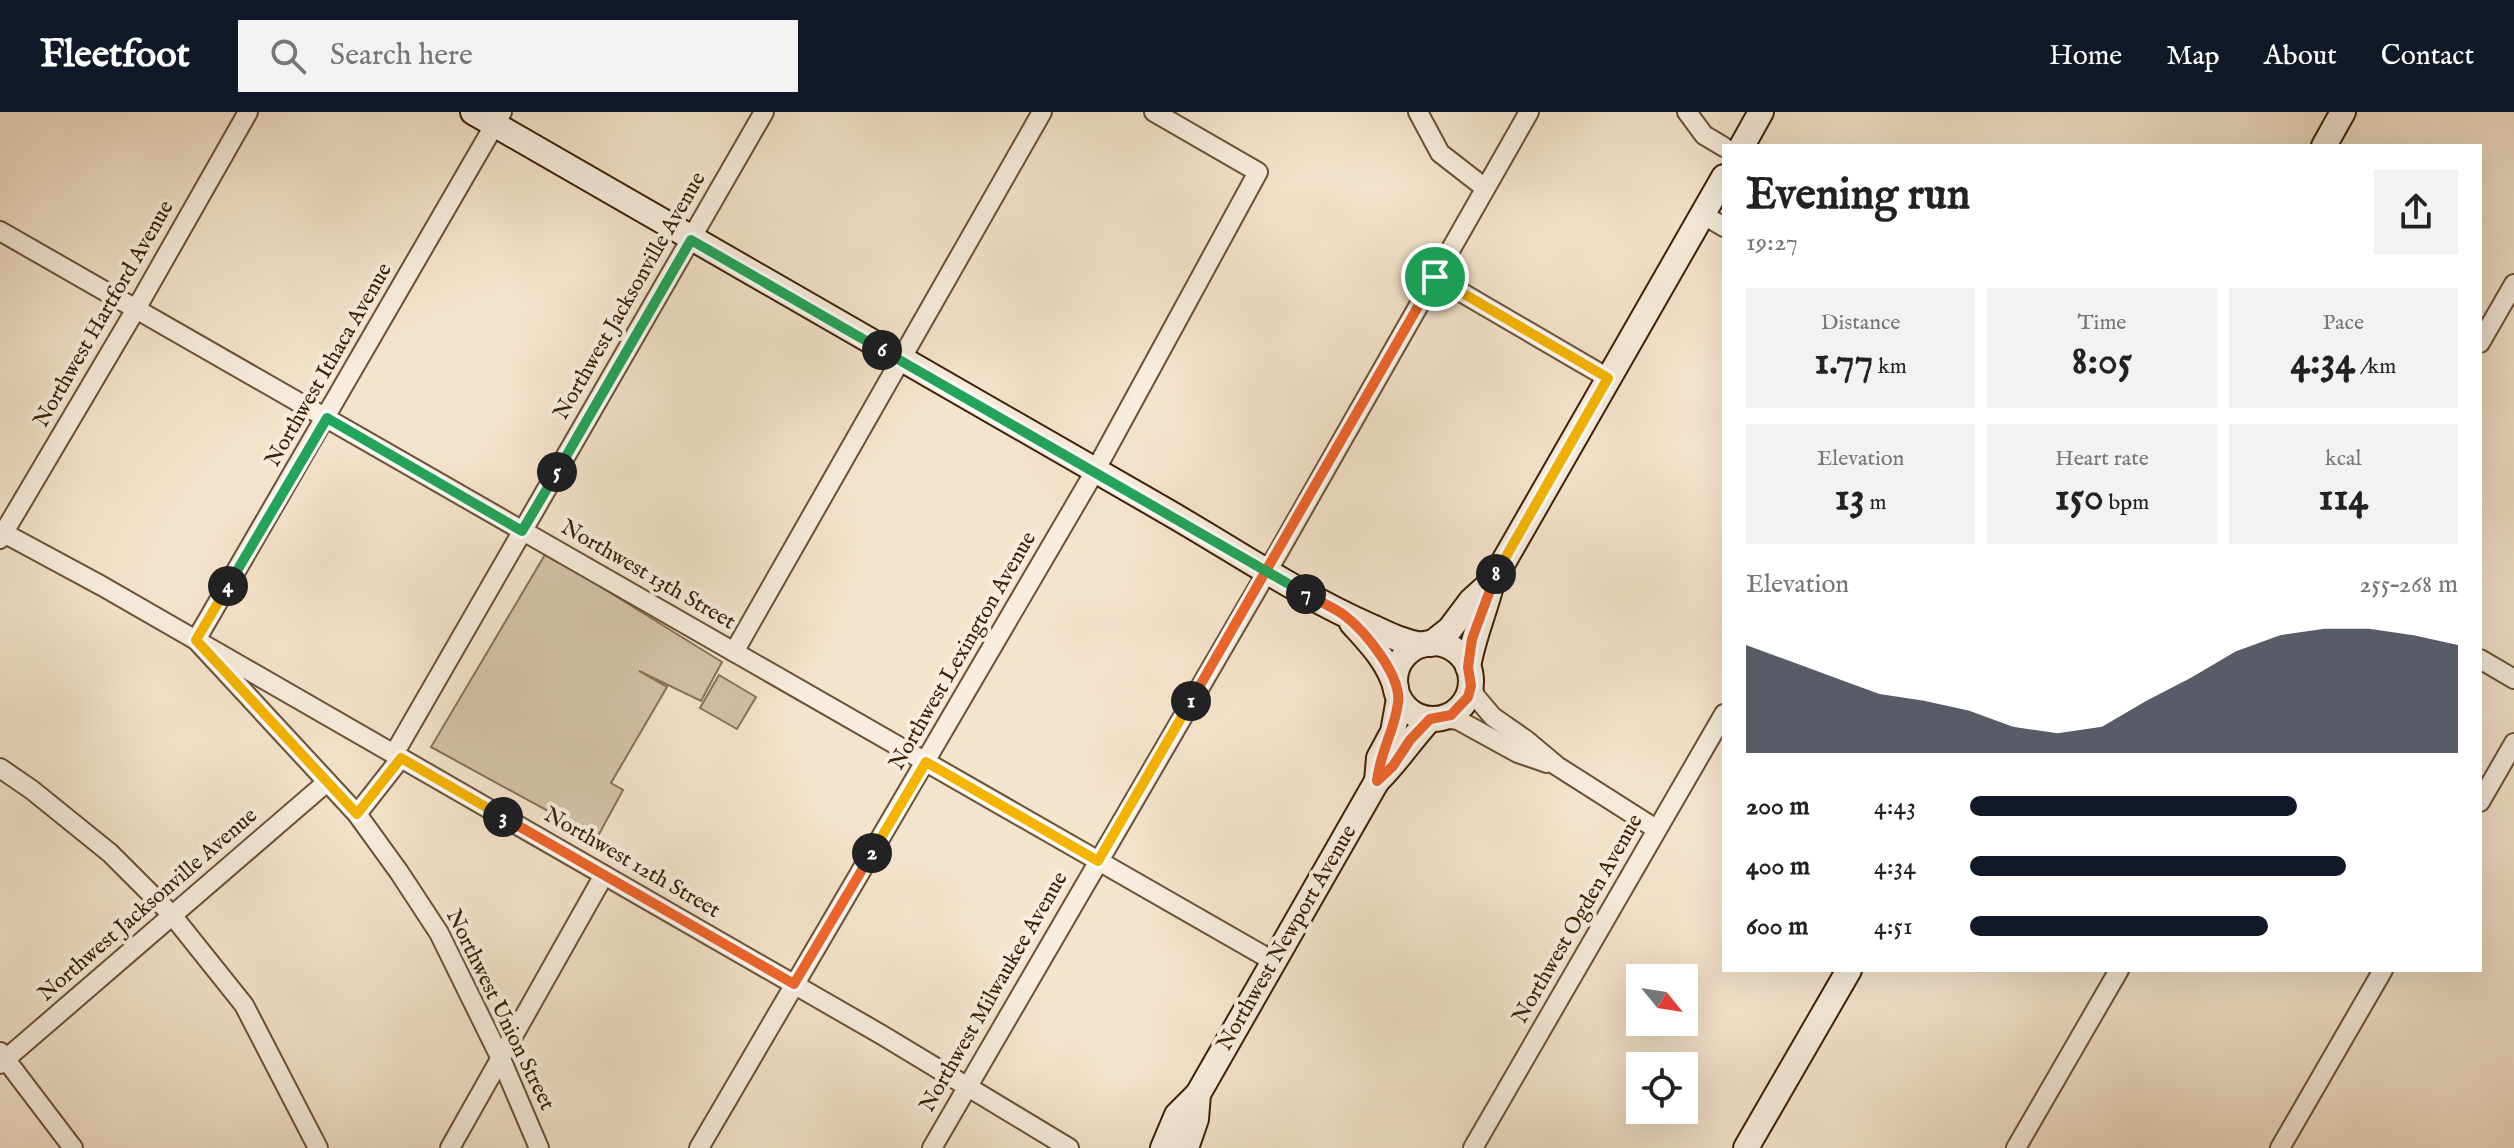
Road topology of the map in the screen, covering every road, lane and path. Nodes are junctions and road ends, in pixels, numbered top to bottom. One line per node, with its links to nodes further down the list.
1 (248, 112): 23 (street, Northwest Hartford Avenue)
2 (473, 112): 11 (main road)
3 (764, 112): 20 (street, Northwest Jacksonville Avenue)
4 (1042, 112): 25 (street)
5 (1154, 112): 28 (street, Northwest Lexington Avenue)
6 (1418, 112): 16 (street)
7 (1529, 112): 16 (street, Northwest Milwaukee Avenue)
8 (1687, 112): 14 (street)
9 (1761, 112): 12 (main road)
10 (2343, 112): 13 (main road)
11 (499, 118): 20 (main road); 27 (street, Northwest Ithaca Avenue)
12 (1743, 144)
13 (2325, 144)
14 (1722, 146)
15 (1722, 180): 17 (main road)
16 (1485, 188): 21 (street, Northwest Milwaukee Avenue)
17 (1702, 214): 18 (street); 26 (main road)
18 (1722, 226)
19 (0, 231): 23 (street, Northwest 13th Street)
20 (691, 240): 25 (main road); 29 (street, Northwest Jacksonville Avenue)
21 (1435, 277): 26 (street); 31 (street, Northwest Milwaukee Avenue)
22 (2514, 284): 24 (street)
23 (136, 309): 27 (street, Northwest 13th Street); 30 (street, Northwest Hartford Avenue)
24 (2482, 340)
25 (901, 361): 28 (main road); 36 (street)
26 (1608, 378): 32 (main road)
27 (327, 418): 29 (street, Northwest 13th Street); 34 (street, Northwest Ithaca Avenue)
28 (1095, 471): 31 (main road); 45 (street, Northwest Lexington Avenue)
29 (522, 531): 36 (street, Northwest 13th Street); 44 (street, Northwest Jacksonville Avenue)
30 (1, 534): 34 (street, Northwest 12th Street)
31 (1267, 572): 33 (main road); 53 (street, Northwest Milwaukee Avenue)
32 (1492, 582): 35 (main road); 38 (main road)
33 (1345, 616): 35 (main road); 40 (main road)
34 (196, 640): 44 (street, Northwest 12th Street); 49 (street, Northwest Union Street)
35 (1426, 644): 38 (main road); 40 (main road)
36 (734, 652): 45 (street, Northwest 13th Street)
37 (2482, 660): 39 (street)
38 (1470, 676): 42 (main road); 46 (street)
39 (2514, 679)
40 (1398, 694): 42 (main road); 48 (main road, Northwest Newport Avenue)
41 (1722, 717): 52 (street, Northwest Ogden Avenue)
42 (1436, 719): 46 (street); 48 (main road, Northwest Newport Avenue)
43 (2514, 743): 50 (street)
44 (397, 756): 51 (street, Northwest Jacksonville Avenue); 54 (street, Northwest 12th Street)
45 (926, 762): 53 (street, Northwest 13th Street); 60 (street, Northwest Lexington Avenue)
46 (1557, 766): 52 (street)
47 (0, 768): 55 (street)
48 (1377, 781): 56 (main road, Northwest Newport Avenue)
49 (327, 782): 51 (street, Northwest Union Street); 55 (street, Northwest Jacksonville Avenue)
50 (2482, 799)
51 (357, 814): 62 (street, Northwest Union Street)
52 (1656, 829): 74 (street, Northwest Ogden Avenue)
53 (1098, 861): 56 (street, Northwest 13th Street); 63 (street, Northwest Milwaukee Avenue)
54 (604, 875): 60 (street, Northwest 12th Street); 62 (street)
55 (172, 915): 61 (street, Northwest Jacksonville Avenue); 66 (street)
56 (1273, 961): 64 (main road, Northwest Newport Avenue)
57 (1848, 972): 75 (main road)
58 (2118, 972): 76 (street)
59 (2382, 972): 77 (street)
60 (794, 984): 63 (street, Northwest 12th Street); 69 (street, Northwest Lexington Avenue)
61 (2, 1058): 65 (street)
62 (501, 1059): 67 (street); 68 (street, Northwest Union Street)
63 (967, 1086): 70 (street, Northwest Milwaukee Avenue); 71 (street, Northwest 12th Street)
64 (1198, 1094): 72 (main road, Northwest Newport Avenue); 73 (main road, Northwest Newport Avenue)
65 (73, 1148)
66 (318, 1148)
67 (450, 1148)
68 (539, 1148)
69 (699, 1148)
70 (932, 1148)
71 (1069, 1148)
72 (1163, 1148)
73 (1186, 1148)
74 (1473, 1148)
75 (1746, 1148)
76 (2016, 1148)
77 (2280, 1148)

